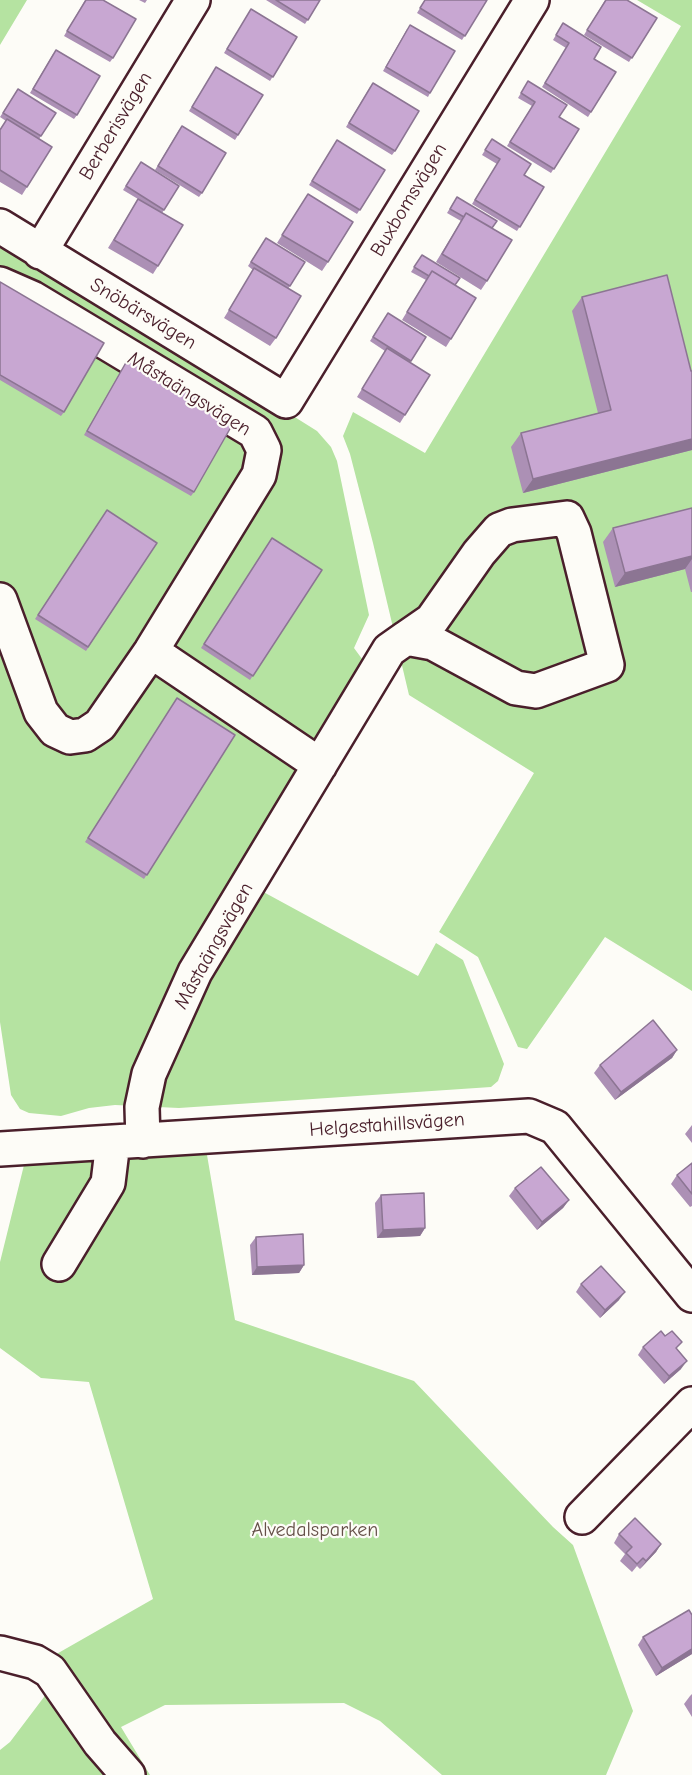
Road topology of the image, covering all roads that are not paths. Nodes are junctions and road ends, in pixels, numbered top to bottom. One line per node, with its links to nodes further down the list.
1 (193, 0): 4 (street, Berberisvägen)
2 (532, 0): 6 (street, Buxbomsvägen)
3 (0, 226): 4 (street, Snöbärsvägen)
4 (40, 252): 6 (street, Snöbärsvägen)
5 (0, 284): 9 (street, Måstaängsvägen)
6 (286, 401)
7 (0, 600): 9 (street, Måstaängsvägen)
8 (406, 638): 8 (street, Måstaängsvägen); 10 (street, Måstaängsvägen)
9 (151, 651): 10 (street)
10 (320, 765): 11 (street, Måstaängsvägen)
11 (128, 1142): 12 (street, Helgestahillsvägen); 13 (street, Måstaängsvägen); 14 (street, Helgestahillsvägen)
12 (0, 1149)
13 (59, 1264)
14 (692, 1295)
15 (692, 1404): 16 (street)
16 (582, 1516)
17 (0, 1653): 18 (street)
18 (128, 1775)

